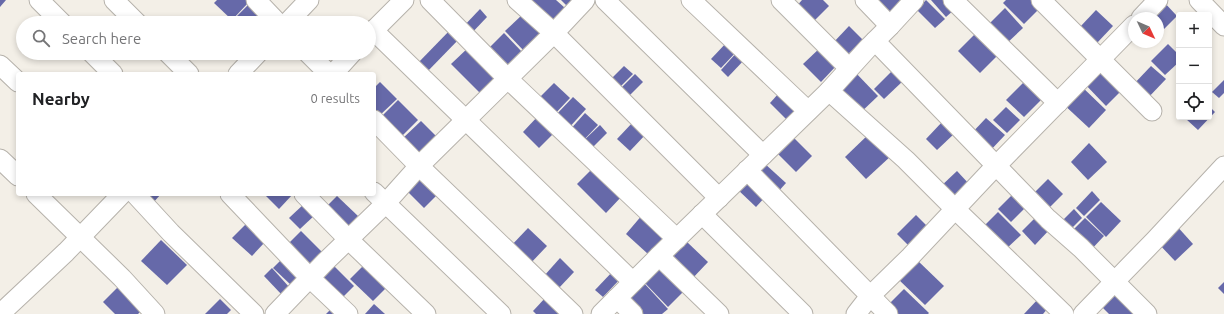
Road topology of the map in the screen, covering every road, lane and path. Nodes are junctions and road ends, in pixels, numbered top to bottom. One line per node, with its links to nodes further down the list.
1 (39, 0): 19 (street)
2 (114, 0): 20 (street)
3 (256, 0): 21 (street)
4 (309, 0): 22 (street)
5 (404, 0): 25 (street)
6 (430, 0): 43 (street)
7 (517, 0): 27 (street)
8 (585, 0): 27 (street)
9 (605, 0): 51 (street)
10 (692, 0): 47 (street)
11 (781, 0): 37 (street)
12 (865, 0): 23 (street)
13 (914, 0): 23 (street)
14 (953, 0): 46 (street)
15 (1041, 0): 35 (street)
16 (1158, 0): 18 (street)
17 (1199, 0): 24 (street)
18 (1147, 12)
19 (55, 16)
20 (130, 16)
21 (271, 16)
22 (294, 16)
23 (890, 26): 29 (street)
24 (1224, 26)
25 (376, 28)
26 (1128, 31): 35 (street)
27 (554, 33): 43 (street); 64 (street)
28 (376, 38): 49 (street)
29 (875, 41): 37 (street); 54 (street)
30 (99, 60): 38 (street)
31 (175, 60): 39 (street)
32 (251, 60): 40 (street)
33 (315, 60): 41 (street)
34 (346, 60): 42 (street)
35 (1100, 60): 46 (street); 48 (street)
36 (0, 65): 44 (street)
37 (849, 68): 45 (street)
38 (111, 72)
39 (187, 72)
40 (240, 72)
41 (327, 72)
42 (335, 72)
43 (508, 79): 49 (street); 69 (street)
44 (16, 80)
45 (829, 91): 47 (street); 65 (street)
46 (1058, 103): 54 (street)
47 (808, 111): 51 (street)
48 (1152, 111)
49 (466, 121): 53 (street); 72 (street)
50 (376, 122): 53 (street)
51 (763, 155): 56 (street)
52 (0, 158): 57 (street)
53 (419, 166): 63 (street); 83 (street)
54 (997, 166): 65 (street); 73 (street)
55 (1224, 166): 73 (street)
56 (747, 170): 64 (street); 74 (street)
57 (16, 174)
58 (38, 196): 67 (street)
59 (120, 196): 67 (street)
60 (137, 196): 78 (street)
61 (232, 196): 71 (street)
62 (306, 196): 68 (street)
63 (380, 198): 68 (street); 82 (street)
64 (719, 198): 66 (street)
65 (955, 209): 74 (street); 90 (street)
66 (702, 214): 69 (street); 87 (street)
67 (80, 237): 76 (street); 77 (street)
68 (348, 239): 71 (street); 81 (street)
69 (677, 239): 70 (street)
70 (659, 256): 72 (street); 86 (street)
71 (310, 278): 79 (street); 80 (street)
72 (632, 282): 75 (street)
73 (1114, 282): 91 (street); 92 (street)
74 (870, 296): 88 (street); 89 (street)
75 (617, 298): 84 (street); 85 (street)
76 (0, 314)
77 (155, 314)
78 (254, 314)
79 (276, 314)
80 (348, 314)
81 (426, 314)
82 (501, 314)
83 (573, 314)
84 (601, 314)
85 (633, 314)
86 (719, 314)
87 (803, 314)
88 (856, 314)
89 (888, 314)
90 (1064, 314)
91 (1083, 314)
92 (1147, 314)

